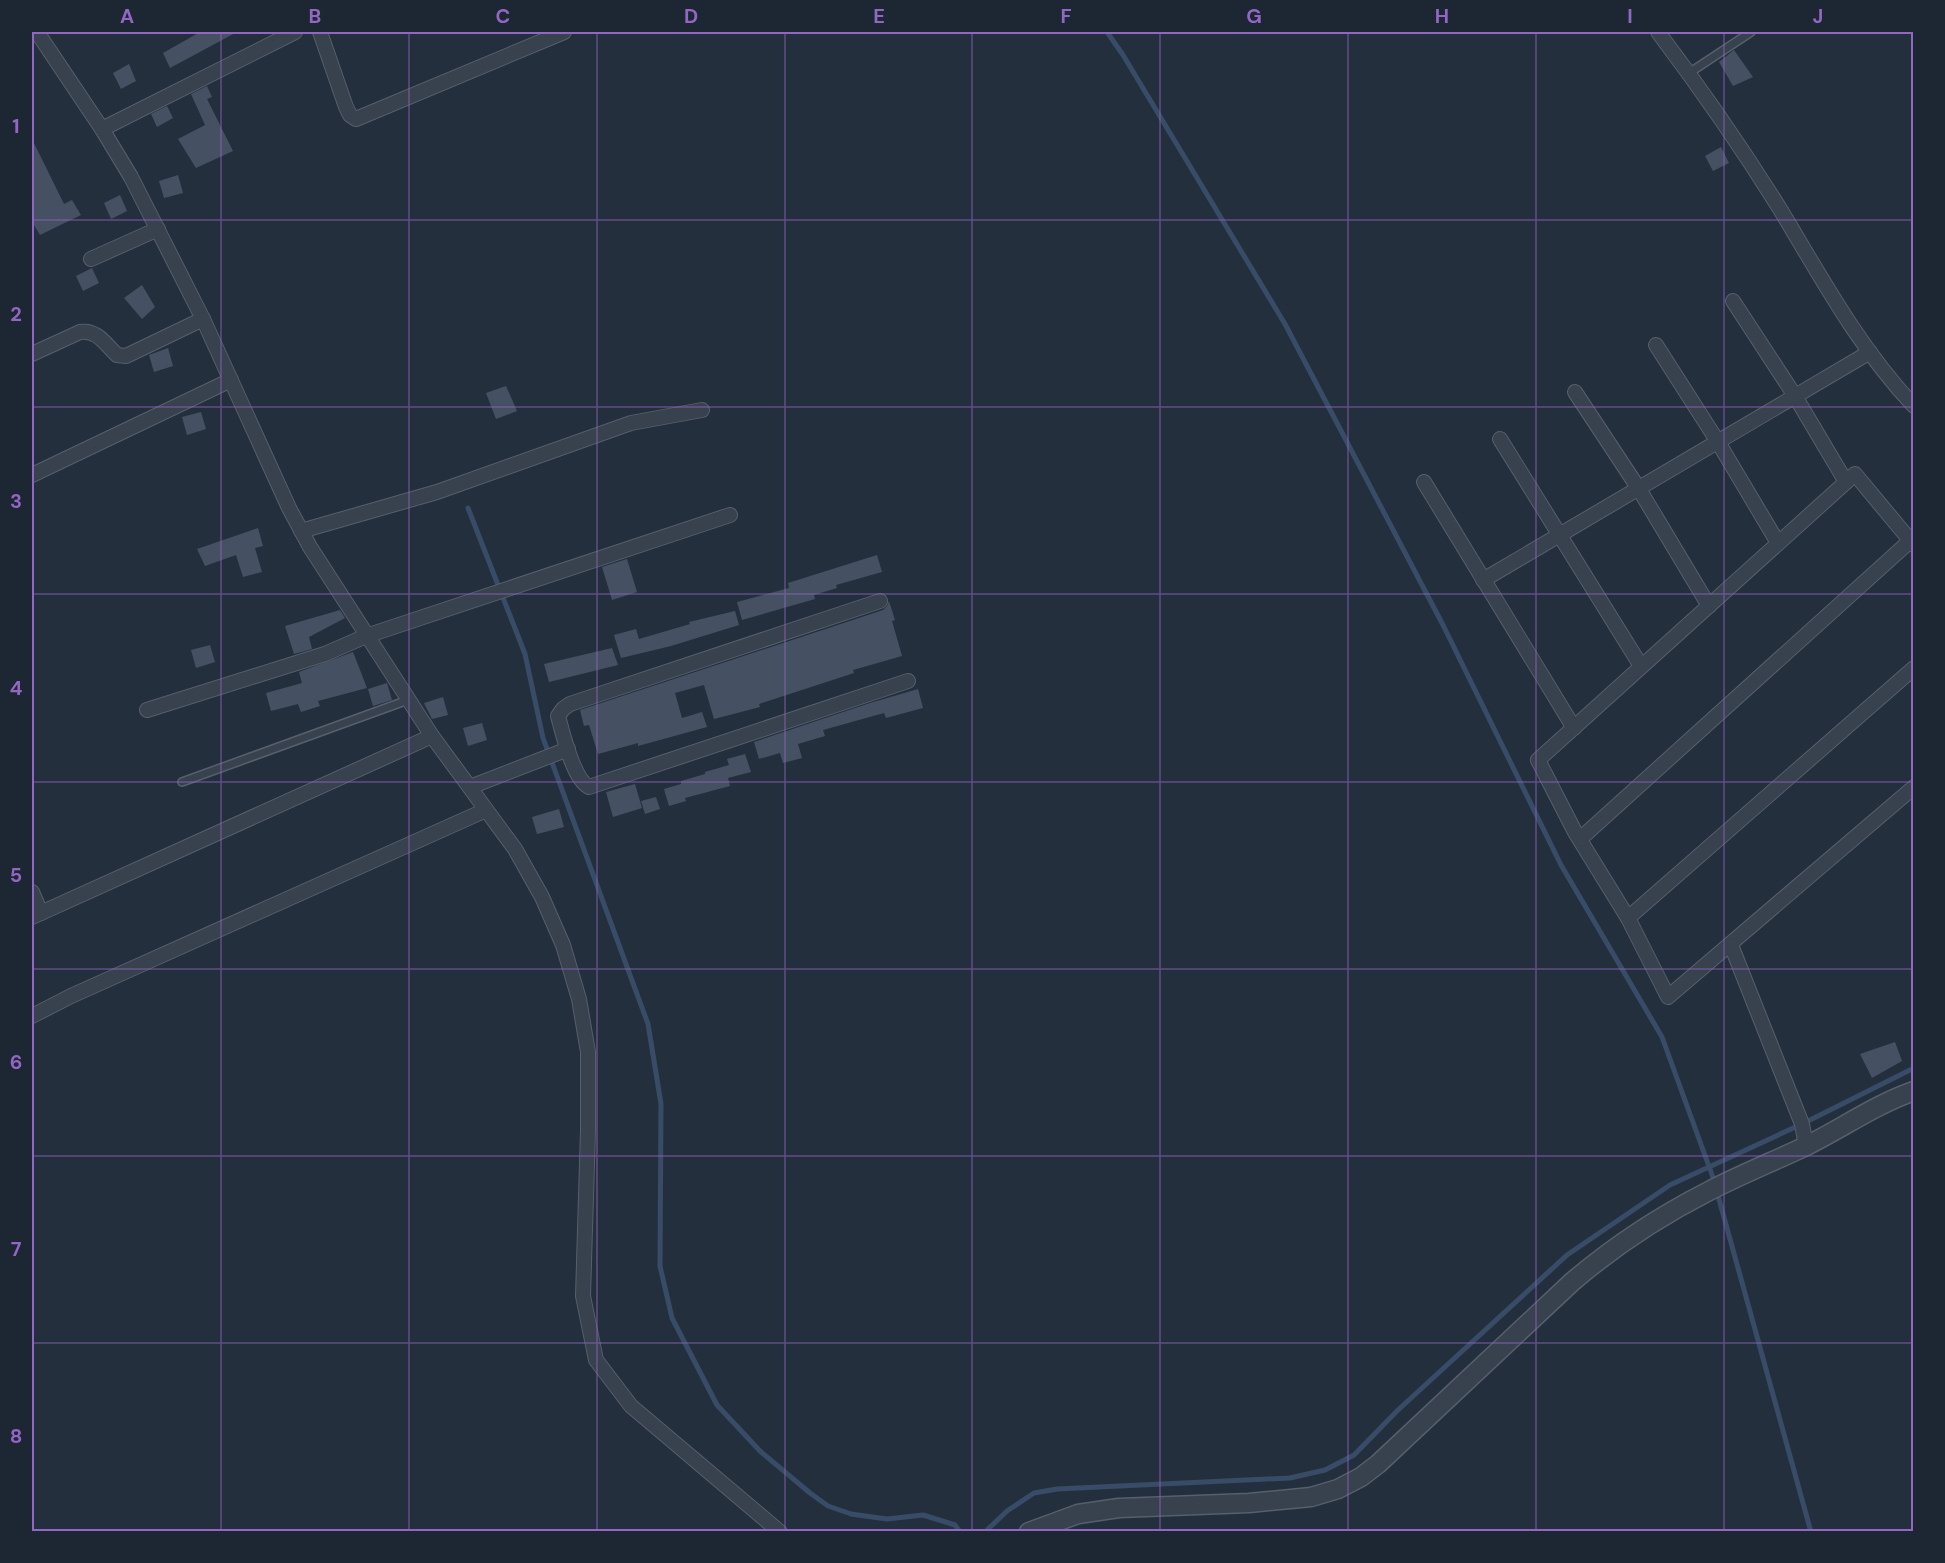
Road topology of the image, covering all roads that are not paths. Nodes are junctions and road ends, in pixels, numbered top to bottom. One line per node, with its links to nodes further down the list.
1 (37, 32): 8 (street)
2 (296, 32): 8 (street)
3 (320, 32): 4 (street)
4 (564, 32)
5 (1658, 32): 7 (street)
6 (1751, 32): 7 (lane)
7 (1689, 73): 14 (street)
8 (102, 129): 9 (street)
9 (158, 229): 10 (street); 12 (street)
10 (91, 259)
11 (1733, 300): 18 (street)
12 (203, 319): 15 (street); 16 (street)
13 (1656, 345): 22 (street)
14 (1870, 352): 18 (street); 19 (street)
15 (32, 354)
16 (231, 380): 23 (street); 28 (street)
17 (1575, 392): 26 (street)
18 (1795, 396): 22 (street); 25 (street)
19 (1914, 406)
20 (702, 410): 28 (street)
21 (1500, 439): 29 (street)
22 (1718, 442): 26 (street); 30 (street)
23 (32, 475)
24 (1425, 482): 32 (street)
25 (1846, 482): 30 (street); 31 (street)
26 (1639, 489): 29 (street); 34 (street)
27 (730, 514): 35 (street)
28 (301, 531): 35 (street)
29 (1559, 536): 32 (street); 36 (street)
30 (1778, 543): 34 (street)
31 (1912, 543): 48 (street)
32 (1483, 580): 41 (street)
33 (880, 600): 43 (street)
34 (1709, 606): 36 (street)
35 (366, 636): 39 (street); 40 (street)
36 (1641, 666): 41 (street)
37 (1914, 668): 51 (street)
38 (908, 681): 43 (street)
39 (408, 700): 42 (street); 44 (lane)
40 (147, 710)
41 (1574, 728): 48 (street)
42 (432, 736): 45 (street); 50 (street)
43 (568, 749): 45 (street)
44 (182, 782)
45 (470, 787): 47 (street)
46 (1914, 787): 52 (street)
47 (486, 810): 53 (street); 56 (street)
48 (1580, 839): 51 (street)
49 (32, 892): 50 (street)
50 (36, 915)
51 (1628, 918): 52 (street)
52 (1731, 945): 55 (street)
53 (32, 1017)
54 (1914, 1091): 55 (street)
55 (1806, 1146): 57 (street)
56 (780, 1532)
57 (1029, 1532)

